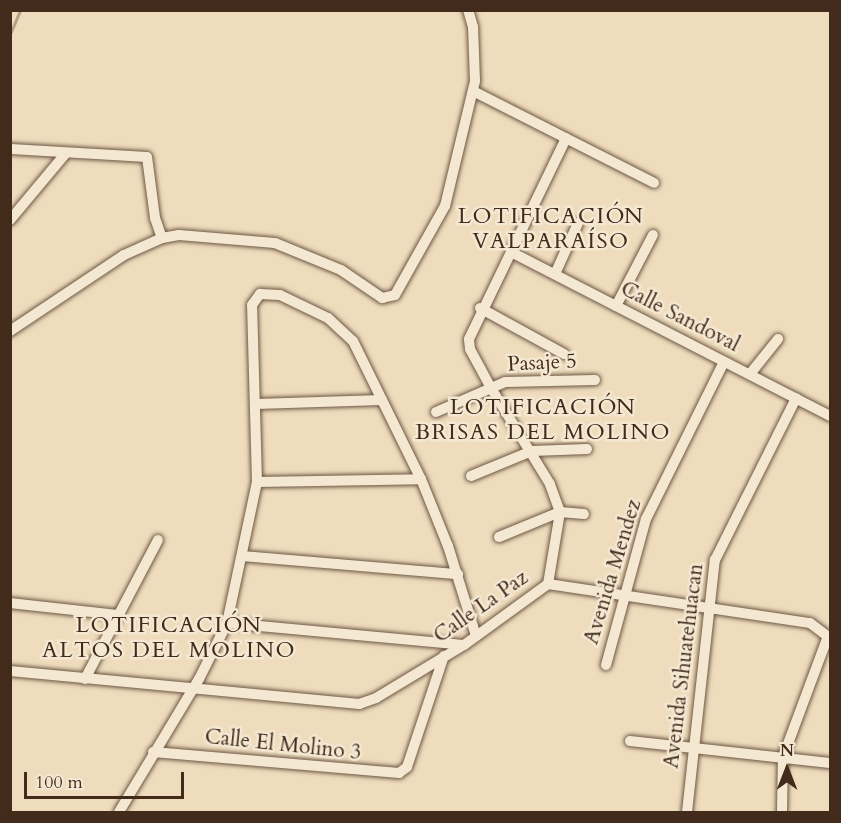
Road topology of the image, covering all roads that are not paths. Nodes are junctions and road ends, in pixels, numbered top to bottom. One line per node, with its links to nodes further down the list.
1 (468, 10): 2 (street)
2 (474, 91): 3 (street); 10 (street)
3 (566, 138): 6 (street); 11 (street)
4 (11, 150): 5 (street)
5 (66, 153): 7 (street); 10 (street)
6 (654, 183)
7 (10, 220)
8 (578, 223): 12 (street)
9 (653, 235): 13 (street)
10 (162, 238): 15 (street)
11 (511, 252): 12 (street, Calle Sandoval); 14 (street)
12 (555, 274): 13 (street, Calle Sandoval)
13 (616, 306): 18 (street, Calle Sandoval)
14 (480, 308): 17 (street); 21 (street)
15 (10, 331)
16 (778, 339): 19 (street)
17 (564, 354)
18 (724, 362): 19 (street, Calle Sandoval); 39 (street, Avenida Mendez)
19 (750, 374): 22 (street, Calle Sandoval)
20 (595, 380): 21 (street, Pasaje 5)
21 (491, 388): 25 (street, Pasaje 5); 28 (street)
22 (796, 398): 26 (street, Calle Sandoval); 41 (street, Avenida Sihuatehuacan)
23 (382, 400): 24 (street); 24 (street); 30 (street)
24 (256, 404): 31 (street)
25 (436, 412)
26 (831, 416)
27 (587, 449): 28 (street)
28 (532, 451): 29 (street); 32 (street)
29 (471, 476)
30 (421, 479): 31 (street); 37 (street)
31 (257, 482): 36 (street)
32 (560, 512): 33 (street); 34 (street); 38 (street)
33 (584, 514)
34 (499, 537)
35 (158, 540): 42 (street)
36 (242, 556): 37 (street); 43 (street)
37 (458, 574): 44 (street)
38 (548, 584): 39 (street, Calle La Paz); 44 (street, Calle La Paz)
39 (623, 596): 41 (street, Calle La Paz); 48 (street, Avenida Mendez)
40 (10, 603): 42 (street)
41 (710, 608): 45 (street, Calle La Paz); 53 (street, Avenida Sihuatehuacan)
42 (119, 615): 50 (street)
43 (227, 623): 46 (street); 51 (street)
44 (476, 636): 46 (street, Calle La Paz)
45 (829, 637): 55 (street)
46 (464, 645): 47 (street, Calle La Paz)
47 (444, 656): 51 (street, Calle La Paz); 54 (street, Calle El Molino 3)
48 (606, 665)
49 (10, 671): 50 (street, Calle La Paz)
50 (86, 679): 51 (street, Calle La Paz)
51 (193, 689): 54 (street)
52 (630, 741): 53 (street)
53 (694, 748): 55 (street); 58 (street, Avenida Sihuatehuacan)
54 (153, 752): 57 (street)
55 (783, 757): 56 (street); 59 (street)
56 (831, 763)
57 (119, 813)
58 (687, 813)
59 (782, 813)

